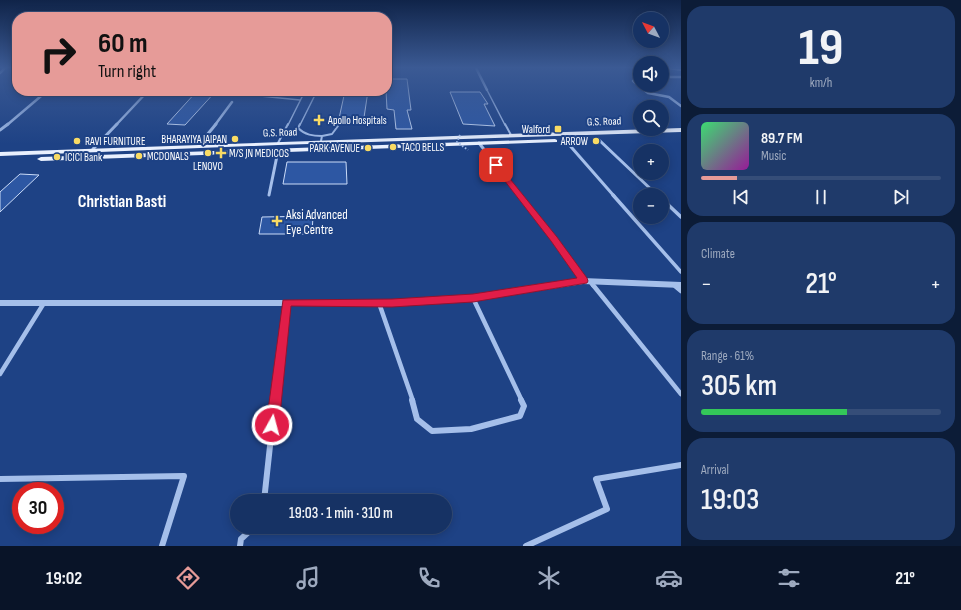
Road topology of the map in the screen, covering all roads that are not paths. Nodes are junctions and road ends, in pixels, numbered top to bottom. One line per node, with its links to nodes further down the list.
1 (489, 93): 14 (lane)
2 (651, 93): 10 (street)
3 (41, 96): 12 (street)
4 (143, 96): 23 (street)
5 (260, 96): 8 (lane)
6 (302, 96): 8 (lane)
7 (314, 96): 16 (lane)
8 (300, 100): 20 (lane)
9 (232, 102): 22 (street)
10 (681, 106)
11 (338, 126): 17 (lane)
12 (0, 130)
13 (681, 130): 14 (main road, G.S. Road)
14 (510, 135): 17 (main road, G.S. Road)
15 (681, 137): 18 (main road, G.S. Road)
16 (313, 138): 17 (main road, G.S. Road); 20 (main road, G.S. Road)
17 (321, 139)
18 (598, 139): 19 (main road, G.S. Road); 27 (street)
19 (565, 140): 21 (main road, G.S. Road); 31 (street)
20 (278, 143): 22 (main road, G.S. Road)
21 (479, 143): 24 (main road, G.S. Road); 32 (street)
22 (203, 145): 23 (main road, G.S. Road)
23 (92, 149): 25 (main road, G.S. Road)
24 (278, 151): 26 (main road, G.S. Road); 28 (street)
25 (0, 154)
26 (0, 160)
27 (650, 188)
28 (269, 195)
29 (669, 205): 30 (street)
30 (681, 216)
31 (681, 272)
32 (586, 281): 33 (street); 34 (street); 40 (street)
33 (679, 287)
34 (473, 298): 35 (street); 35 (street)
35 (379, 302): 38 (street)
36 (0, 303): 37 (street)
37 (44, 303): 38 (street); 39 (street)
38 (286, 303): 43 (street)
39 (0, 374)
40 (681, 394)
41 (681, 465): 47 (street)
42 (0, 479): 45 (street)
43 (265, 494)
44 (246, 534): 46 (street)
45 (162, 546)
46 (240, 546)
47 (526, 546)

